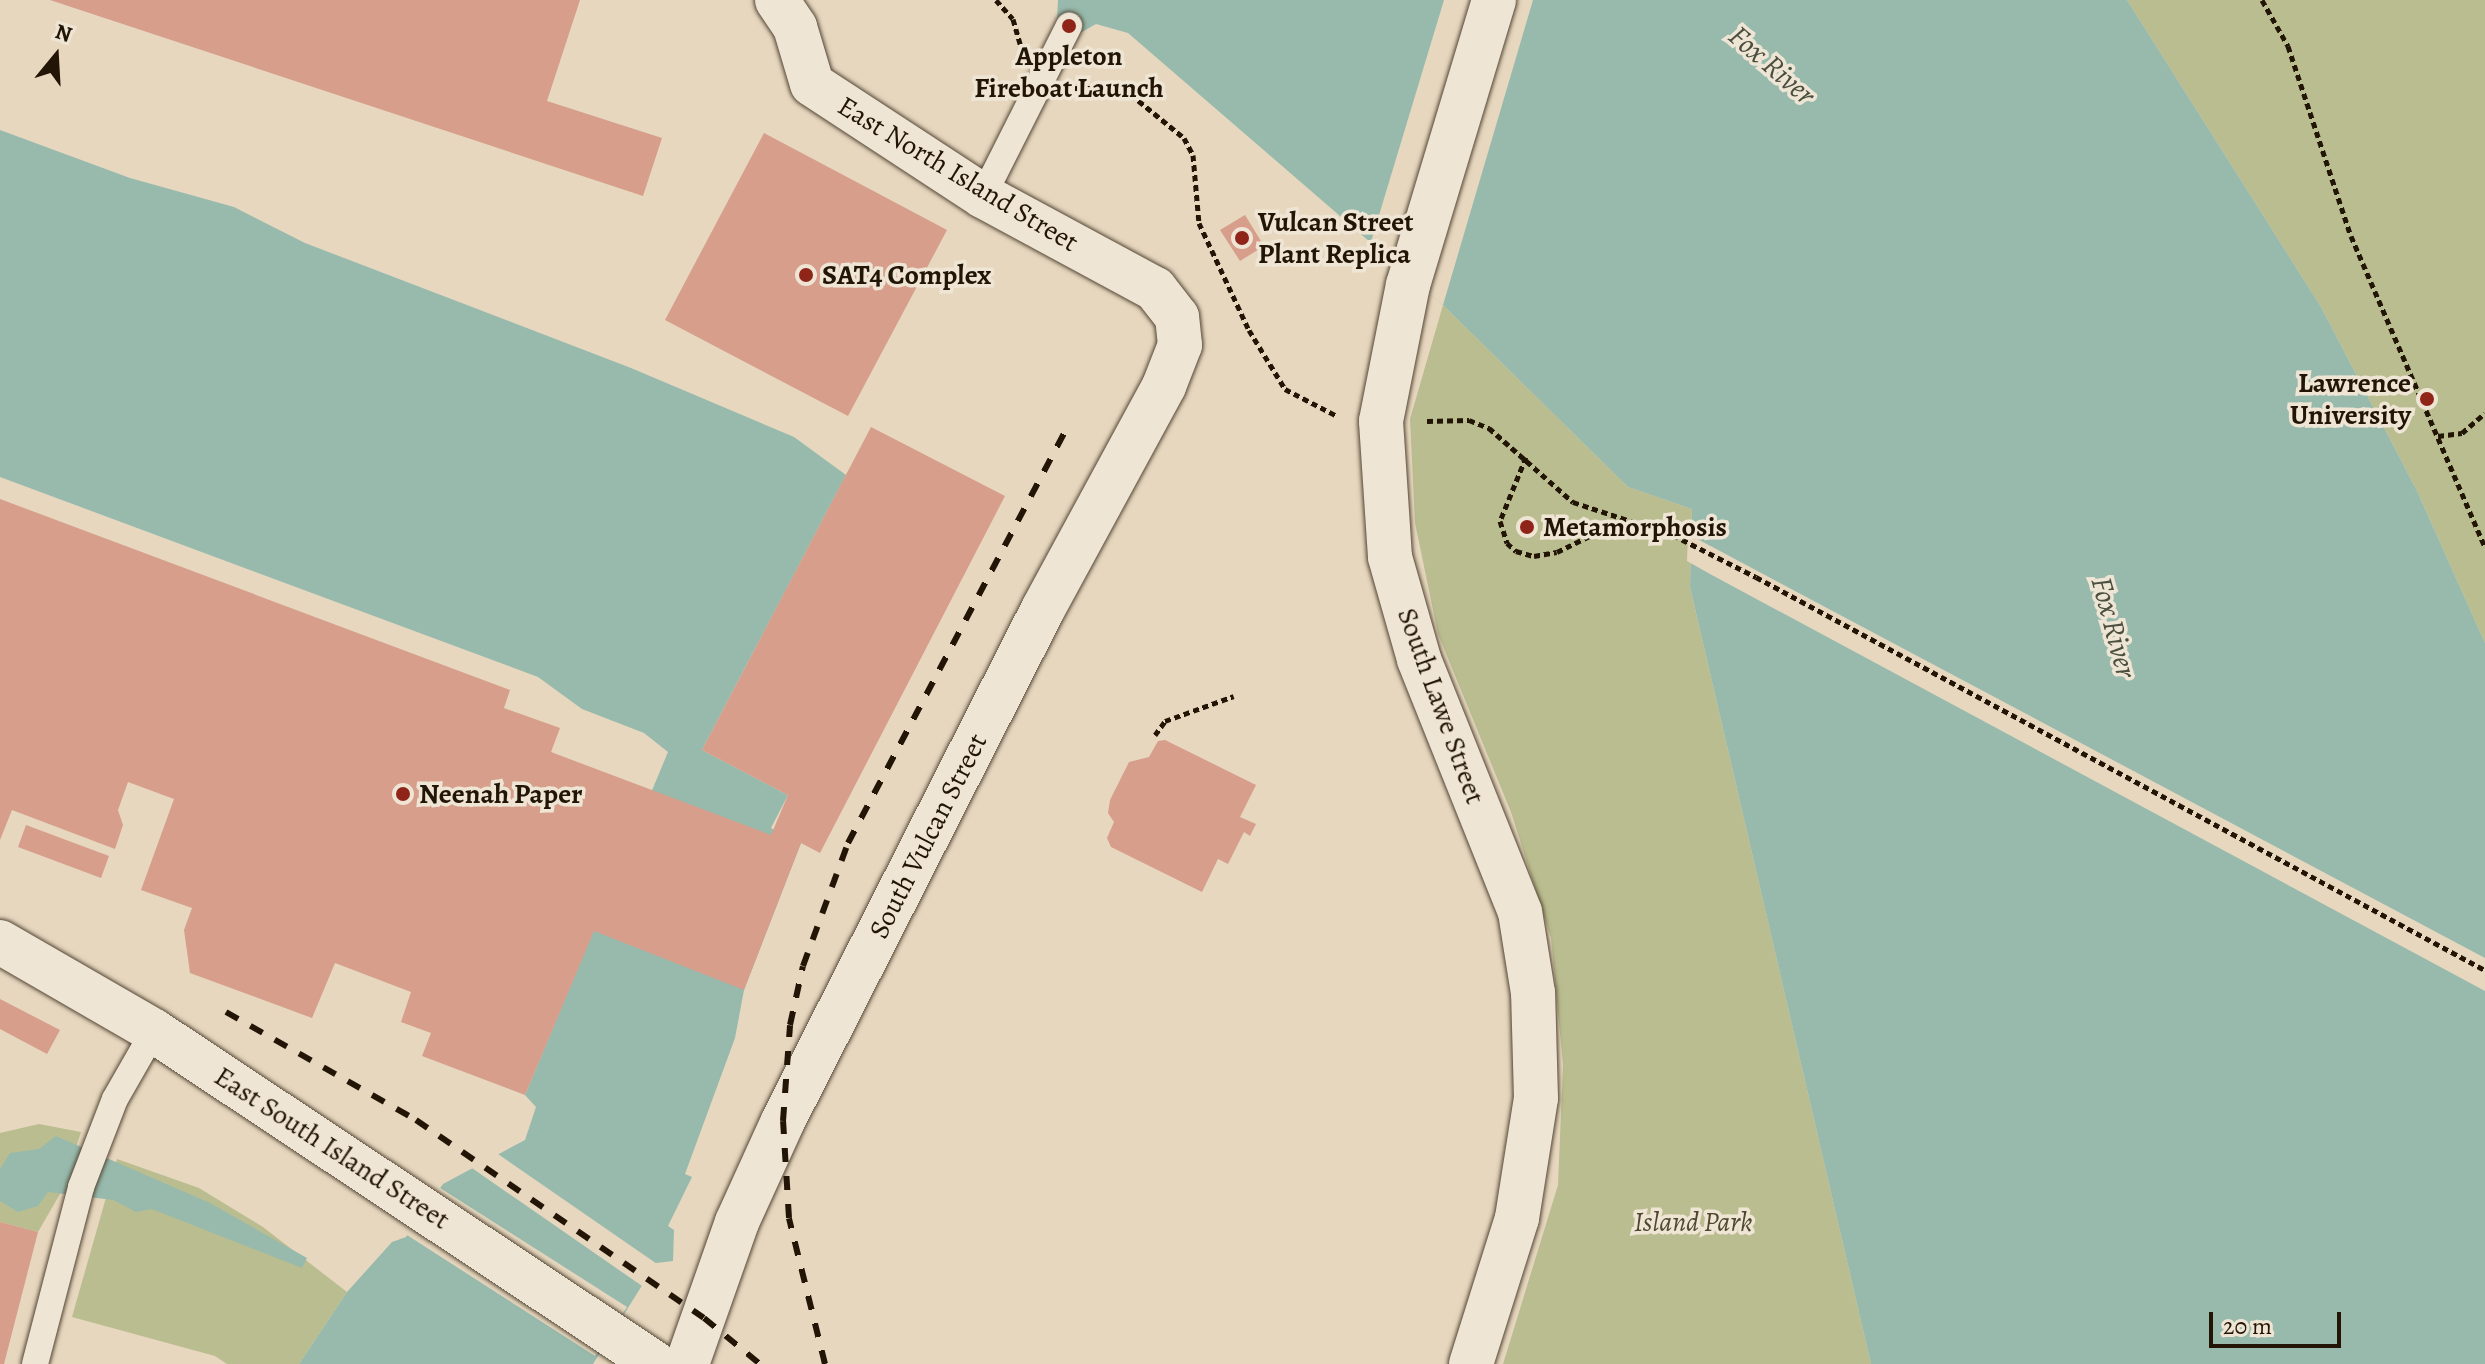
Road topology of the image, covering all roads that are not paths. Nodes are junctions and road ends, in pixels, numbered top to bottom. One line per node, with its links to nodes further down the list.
1 (777, 0): 4 (street, East North Island Street)
2 (1494, 0): 11 (street, South Lawe Street)
3 (1069, 26): 4 (lane)
4 (983, 196): 5 (street, East North Island Street)
5 (1177, 317): 10 (street, South Vulcan Street)
6 (0, 942): 7 (street, East South Island Street)
7 (154, 1031): 8 (lane); 9 (street, East South Island Street)
8 (35, 1364)
9 (656, 1364)
10 (687, 1364)
11 (1471, 1364)

